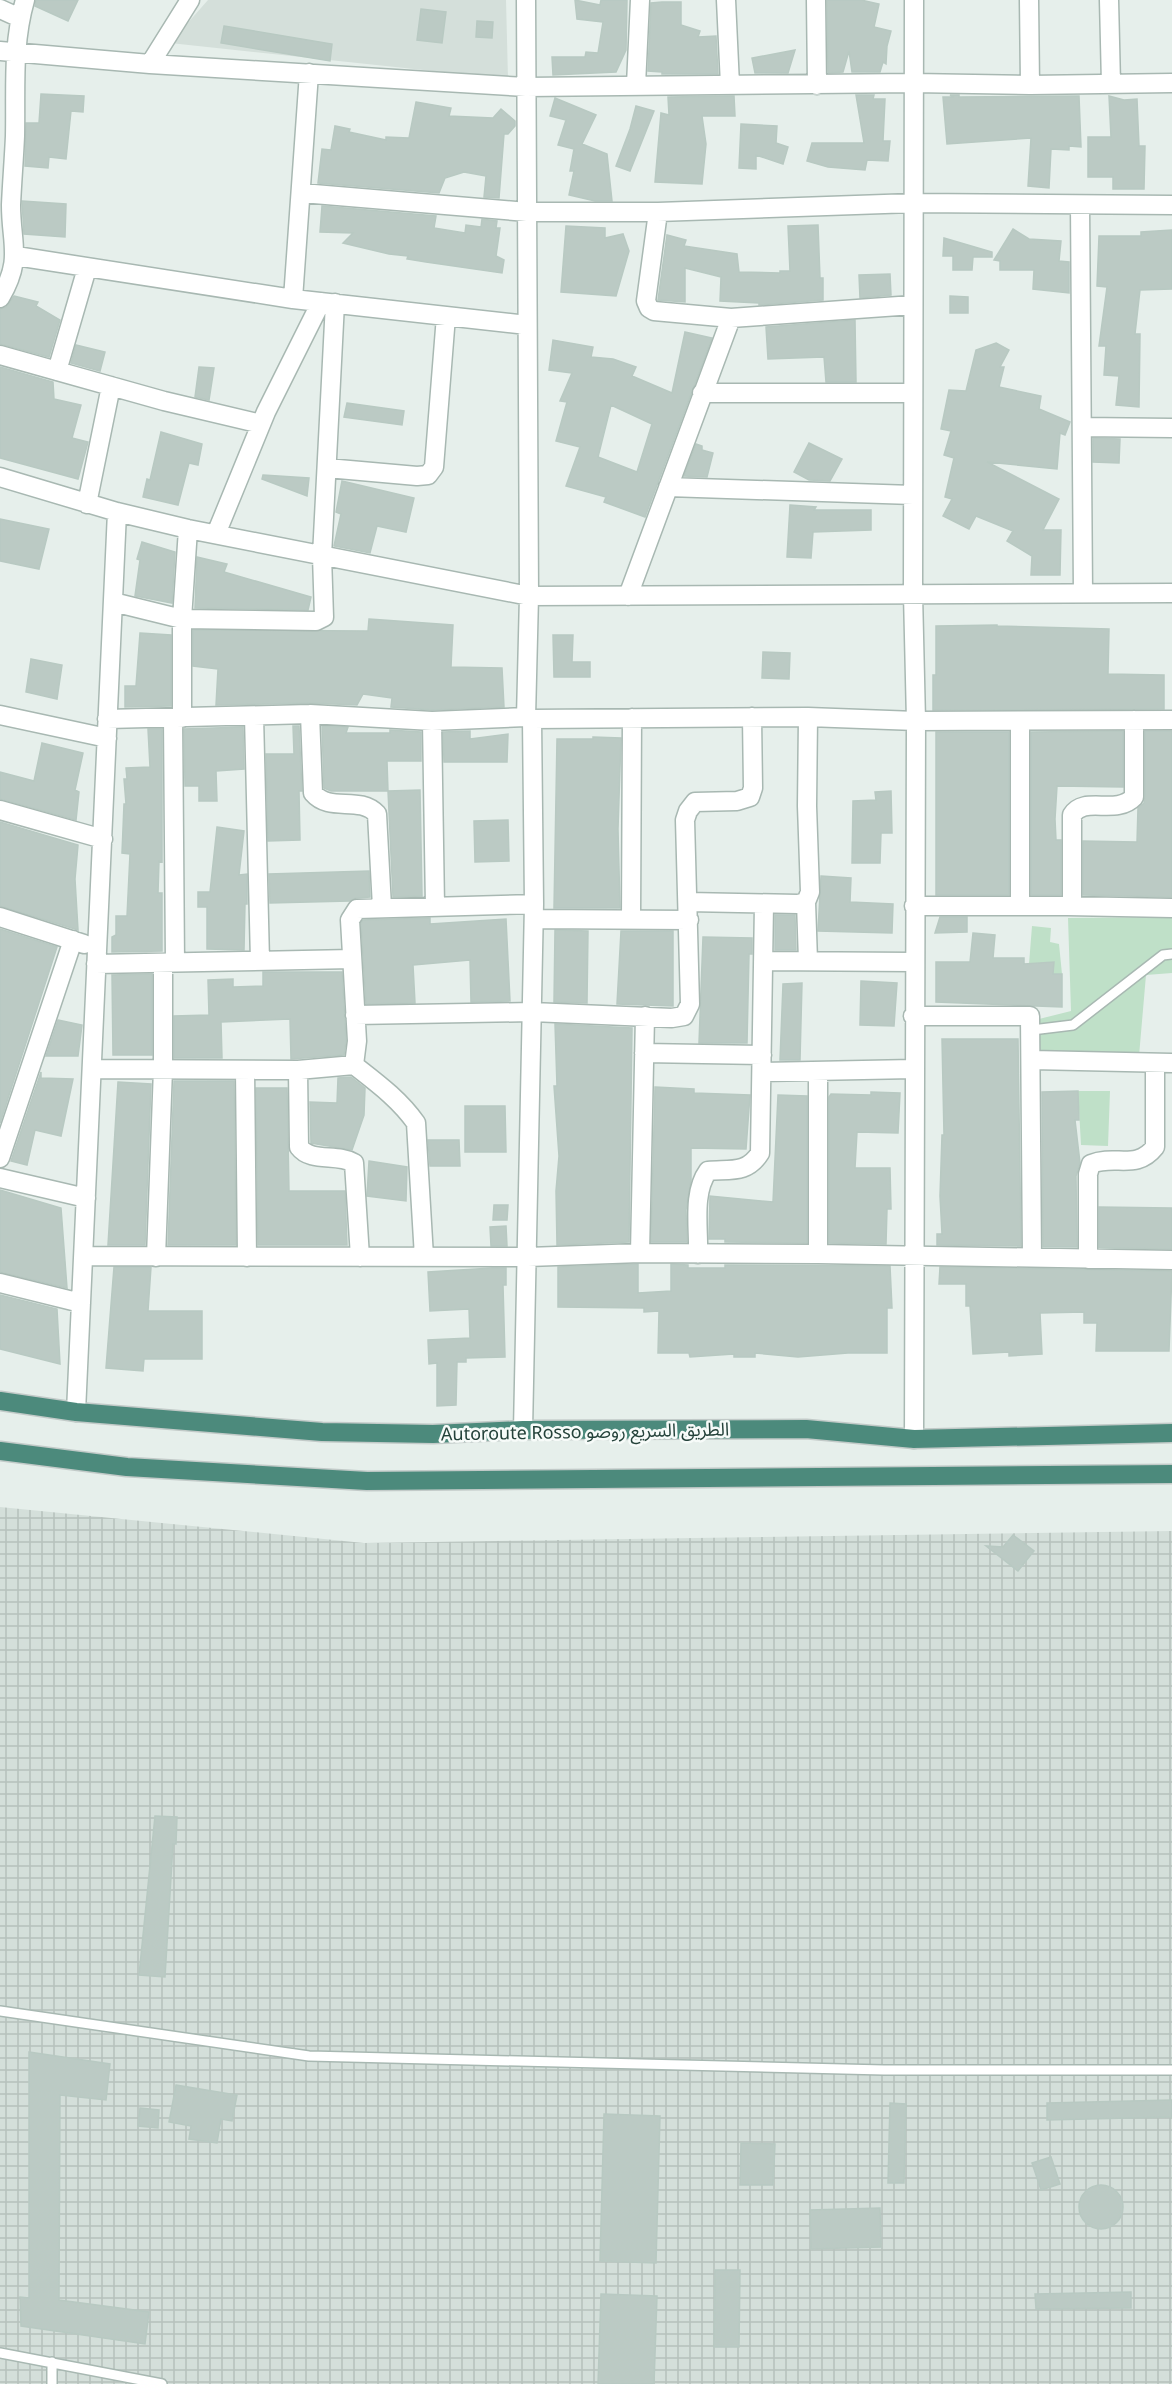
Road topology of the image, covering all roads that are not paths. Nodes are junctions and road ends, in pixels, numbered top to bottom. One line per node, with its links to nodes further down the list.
1 (25, 0): 11 (street)
2 (190, 0): 13 (street)
3 (526, 0): 22 (street)
4 (640, 0): 21 (street)
5 (726, 0): 18 (street)
6 (816, 0): 19 (street)
7 (914, 0): 15 (street)
8 (1029, 0): 20 (street)
9 (1109, 0): 17 (street)
10 (0, 9): 11 (street)
11 (20, 18): 12 (street)
12 (7, 52): 13 (street); 29 (street)
13 (150, 64): 14 (street)
14 (309, 73): 22 (street); 23 (street)
15 (914, 83): 19 (street); 20 (street); 24 (street)
16 (1172, 83): 17 (street)
17 (1111, 84): 20 (street)
18 (730, 85): 19 (street); 21 (street)
19 (817, 85)
20 (1030, 85)
21 (636, 86): 22 (street)
22 (526, 87): 27 (street)
23 (302, 193): 27 (street); 33 (street)
24 (913, 203): 25 (street); 28 (street); 35 (street)
25 (1080, 205): 26 (street); 45 (street)
26 (1172, 205)
27 (527, 212): 28 (street); 38 (street)
28 (658, 212): 37 (street)
29 (6, 221): 30 (street)
30 (16, 256): 31 (street); 32 (street)
31 (87, 268): 33 (street); 40 (street)
32 (0, 298)
33 (293, 299): 34 (street)
34 (328, 303): 36 (street); 44 (street); 47 (street)
35 (913, 305): 37 (street); 43 (street)
36 (446, 316): 38 (street); 47 (street)
37 (731, 318): 42 (street)
38 (527, 325): 59 (street)
39 (0, 355): 40 (street)
40 (57, 371): 41 (street)
41 (111, 386): 44 (street); 51 (street)
42 (702, 393): 43 (street); 49 (street)
43 (913, 393): 50 (street)
44 (261, 424): 54 (street)
45 (1082, 428): 46 (street); 56 (street)
46 (1172, 428)
47 (327, 468): 55 (street)
48 (0, 478): 51 (street)
49 (668, 487): 50 (street); 60 (street)
50 (913, 495): 58 (street)
51 (87, 504): 52 (street)
52 (117, 512): 53 (street); 61 (street)
53 (188, 529): 54 (street); 62 (street)
54 (216, 534): 55 (street)
55 (322, 556): 59 (street); 62 (street)
56 (1083, 593): 57 (street); 58 (street)
57 (1172, 593)
58 (913, 594): 60 (street); 75 (street)
59 (529, 596): 60 (street); 69 (street)
60 (628, 596)
61 (113, 603): 62 (street); 71 (street)
62 (182, 619): 68 (street)
63 (310, 714): 65 (street); 74 (street); 87 (street)
64 (0, 716): 77 (street)
65 (254, 716): 68 (street); 97 (street)
66 (752, 717): 67 (street); 70 (street); 80 (street)
67 (808, 717): 75 (street); 81 (street)
68 (177, 718): 71 (street); 101 (street)
69 (529, 718): 70 (street); 74 (street); 89 (street)
70 (632, 718): 91 (street)
71 (107, 719): 77 (street)
72 (1134, 720): 73 (street); 76 (street); 86 (street)
73 (1172, 720)
74 (432, 721): 83 (street)
75 (916, 721): 76 (street); 84 (street)
76 (1020, 721): 85 (street)
77 (107, 738): 79 (street)
78 (0, 810): 79 (street)
79 (103, 839): 95 (street)
80 (688, 902): 82 (street); 92 (street)
81 (807, 902): 82 (street); 99 (street)
82 (764, 904): 98 (street)
83 (435, 906): 87 (street); 89 (street)
84 (914, 906): 85 (street); 100 (street)
85 (1015, 906): 86 (street)
86 (1067, 906): 88 (street)
87 (382, 907): 96 (street)
88 (1172, 908)
89 (534, 912): 91 (street); 102 (street)
90 (0, 917): 93 (street)
91 (632, 920): 92 (street)
92 (689, 920): 104 (street)
93 (73, 940): 95 (street); 118 (street)
94 (1172, 954): 106 (lane)
95 (97, 957): 101 (street); 112 (street)
96 (352, 959): 97 (street); 103 (street)
97 (260, 961): 101 (street)
98 (763, 961): 99 (street); 109 (street)
99 (808, 961): 100 (street)
100 (913, 962): 105 (street)
101 (169, 963): 113 (street)
102 (532, 1012): 103 (street); 104 (street); 130 (street)
103 (355, 1015): 111 (street)
104 (645, 1016): 107 (street)
105 (913, 1016): 106 (street); 114 (street)
106 (1032, 1030): 108 (street)
107 (644, 1053): 109 (street); 121 (street)
108 (1032, 1060): 110 (street); 131 (street)
109 (762, 1063): 117 (street); 122 (street)
110 (1164, 1063): 132 (street)
111 (354, 1065): 116 (street); 129 (street)
112 (92, 1068): 113 (street); 120 (street)
113 (163, 1069): 115 (street); 126 (street)
114 (913, 1069): 117 (street); 124 (street)
115 (245, 1070): 116 (street); 127 (street)
116 (298, 1070): 128 (street)
117 (818, 1071): 123 (street)
118 (0, 1158)
119 (0, 1178): 120 (street)
120 (86, 1198): 125 (street)
121 (640, 1253): 122 (street); 130 (street)
122 (698, 1254): 123 (street)
123 (818, 1254): 124 (street)
124 (913, 1255): 131 (street); 140 (street)
125 (83, 1257): 126 (street); 135 (street)
126 (156, 1257): 127 (street)
127 (247, 1257): 128 (street)
128 (360, 1257): 129 (street)
129 (424, 1257): 130 (street)
130 (528, 1257): 138 (street)
131 (1032, 1257): 132 (street)
132 (1088, 1259): 133 (street)
133 (1172, 1260)
134 (0, 1283): 135 (street)
135 (81, 1303): 137 (street)
136 (0, 1401): 137 (highway, Autoroute Rosso الطريق السريع روصو)
137 (76, 1412): 138 (highway, Autoroute Rosso الطريق السريع روصو)
138 (523, 1430): 140 (highway, Autoroute Rosso الطريق السريع روصو)
139 (1172, 1433): 140 (highway, Autoroute Rosso الطريق السريع روصو)
140 (914, 1439)
141 (0, 1451): 142 (highway)
142 (1172, 1474)
143 (0, 2011): 144 (lane)
144 (1172, 2070)
145 (0, 2352): 146 (lane)
146 (52, 2362): 147 (lane); 148 (lane)
147 (52, 2384)
148 (162, 2384)

